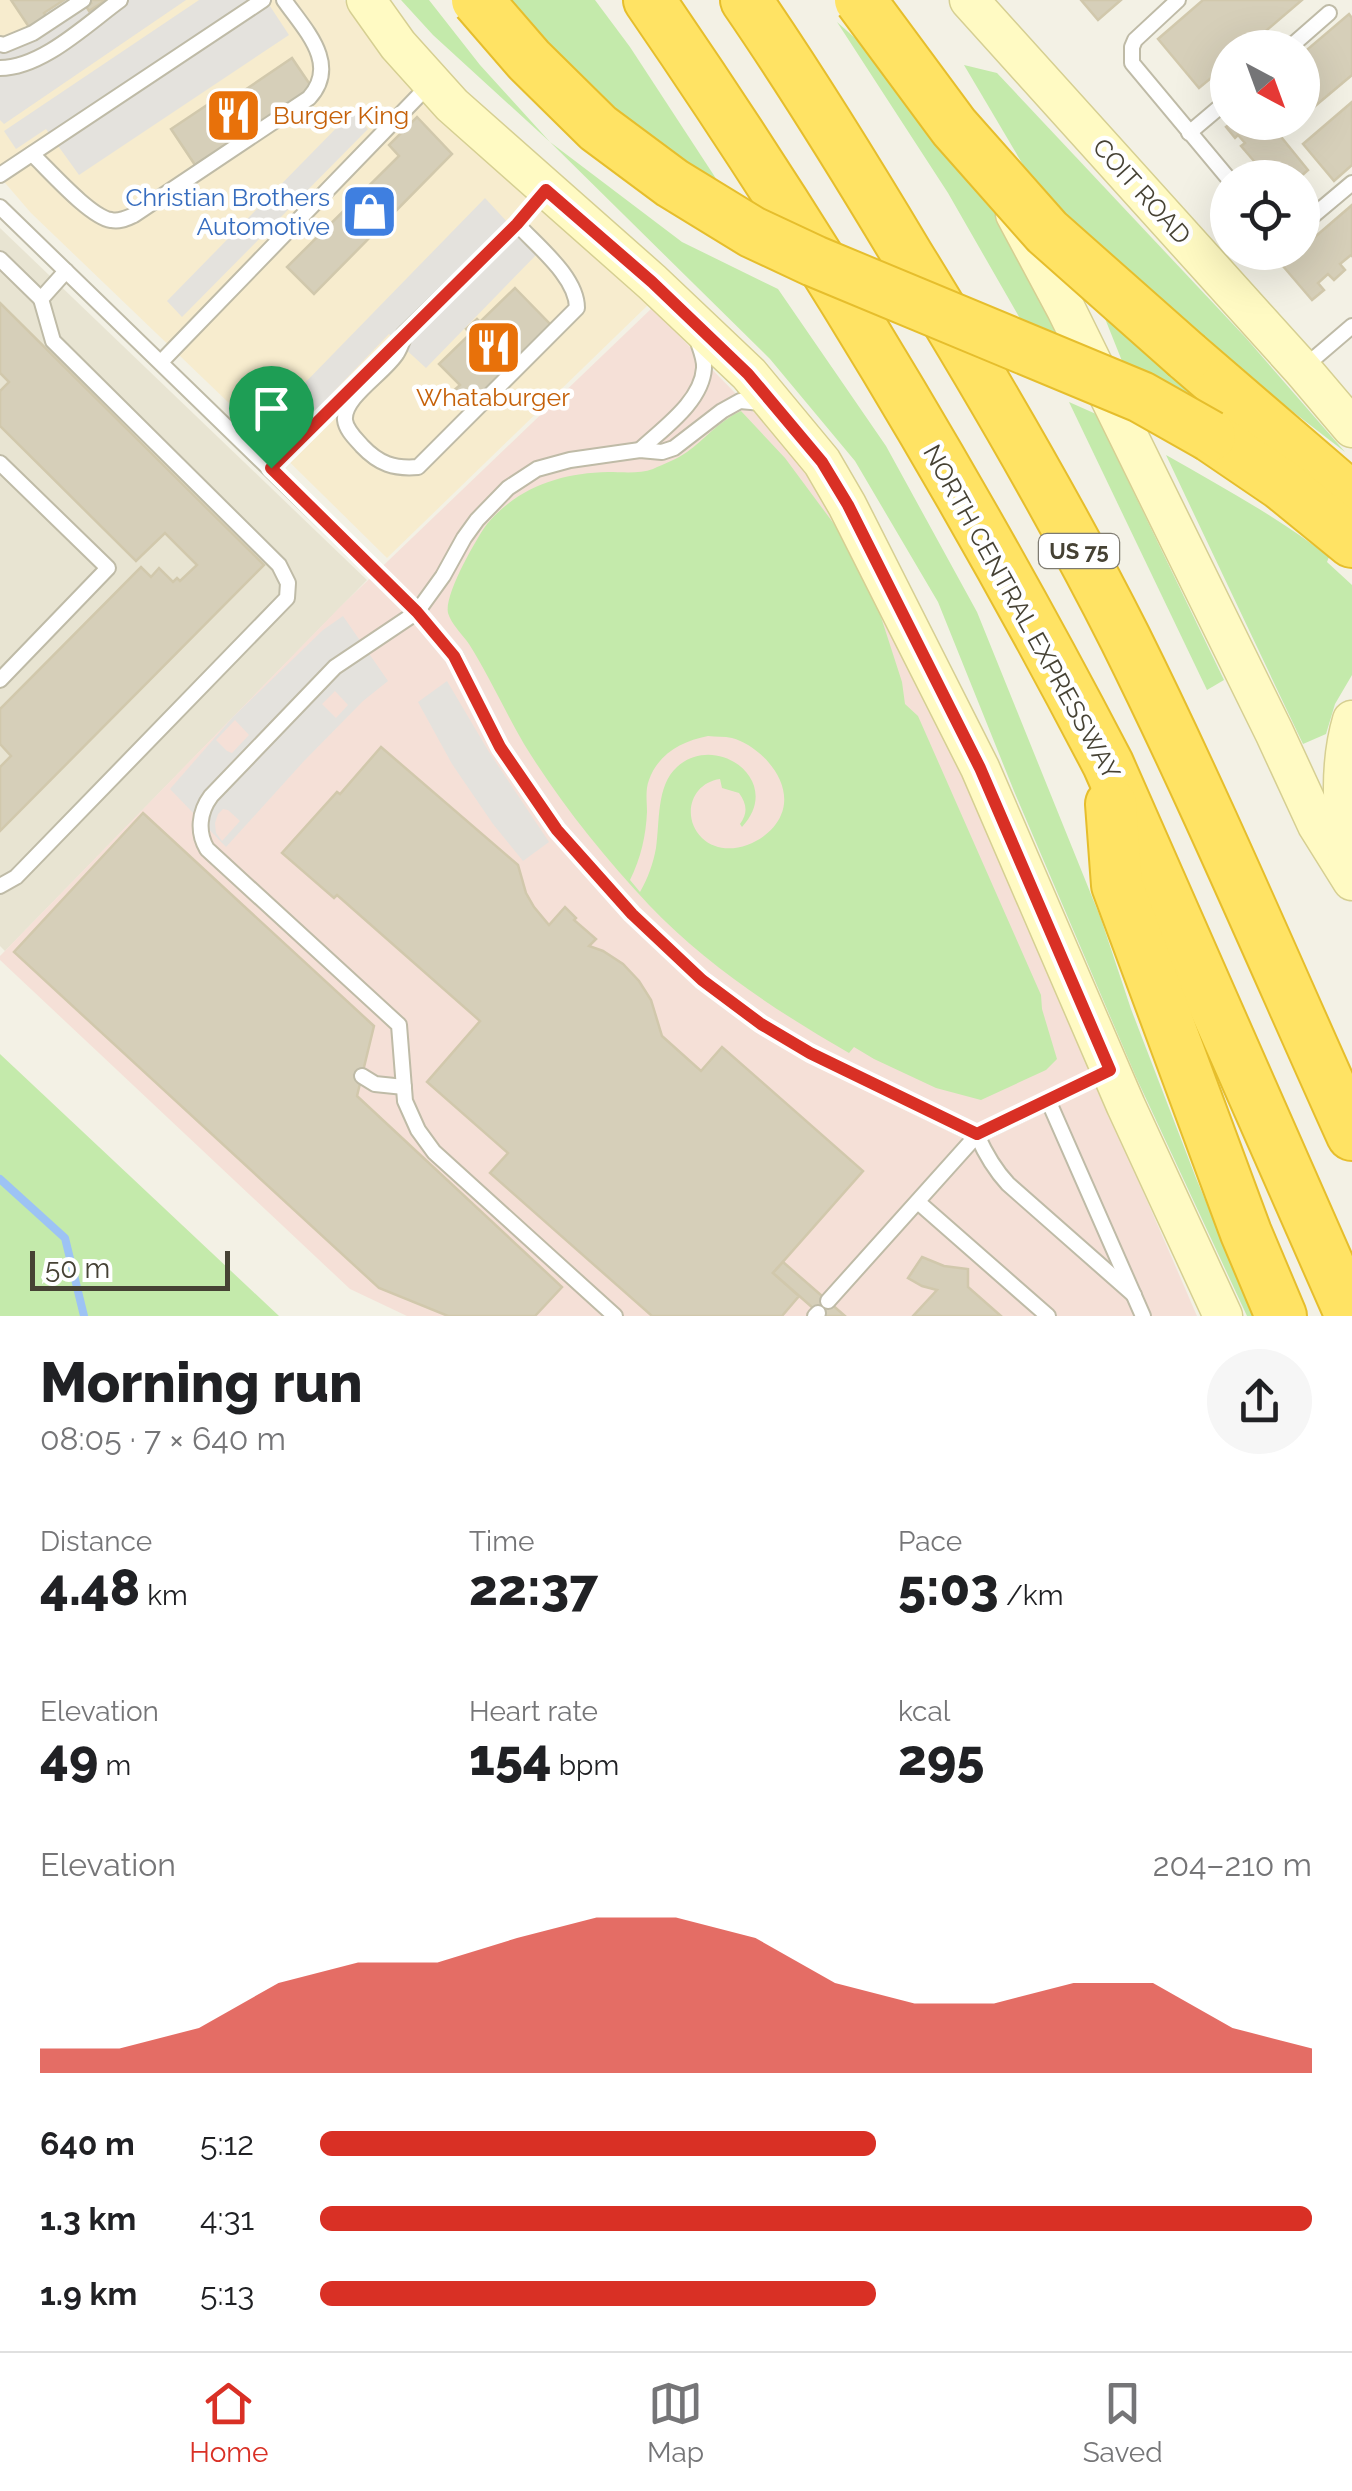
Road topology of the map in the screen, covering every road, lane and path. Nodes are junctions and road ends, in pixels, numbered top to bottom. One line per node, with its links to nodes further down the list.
1 (83, 0): 15 (lane)
2 (120, 0): 16 (lane)
3 (263, 0): 21 (lane)
4 (284, 0): 21 (lane)
5 (366, 0): 18 (main road)
6 (477, 0): 43 (highway, bridge)
7 (649, 0): 47 (highway, NORTH CENTRAL EXPRESSWAY / US 75)
8 (746, 0): 55 (highway, US 75)
9 (860, 0): 42 (highway, bridge)
10 (891, 0): 48 (main road)
11 (969, 0): 36 (main road, COIT ROAD)
12 (1178, 0): 20 (lane)
13 (1329, 13): 14 (lane)
14 (1309, 30)
15 (0, 44)
16 (6, 68): 17 (lane)
17 (0, 80)
18 (432, 82): 25 (main road); 35 (lane)
19 (1210, 115): 20 (lane)
20 (1189, 133): 22 (lane)
21 (32, 154): 23 (lane)
22 (1212, 160)
23 (0, 176)
24 (1352, 182): 27 (lane)
25 (546, 190): 28 (lane); 32 (main road)
26 (0, 207): 30 (lane)
27 (1320, 210)
28 (517, 224): 34 (lane); 34 (lane)
29 (0, 259): 31 (lane)
30 (66, 271): 31 (lane); 35 (lane)
31 (41, 298): 49 (lane)
32 (692, 320): 37 (main road); 39 (lane)
33 (1352, 326): 36 (lane)
34 (406, 332): 41 (lane)
35 (161, 362): 41 (lane)
36 (1302, 369): 38 (main road, COIT ROAD)
37 (784, 416): 39 (lane); 50 (main road)
38 (1352, 428)
39 (640, 450): 44 (lane)
40 (0, 463): 45 (lane)
41 (271, 468): 44 (lane)
42 (1352, 498)
43 (1352, 542)
44 (417, 612): 52 (lane); 54 (lane)
45 (0, 680)
46 (1352, 720): 48 (main road)
47 (1108, 764): 63 (highway); 64 (highway, NORTH CENTRAL EXPRESSWAY / US 75)
48 (1351, 879)
49 (0, 886)
50 (1110, 1070): 53 (lane); 62 (main road)
51 (362, 1076): 52 (lane)
52 (404, 1087): 59 (lane)
53 (1048, 1100): 54 (lane); 57 (lane)
54 (977, 1134): 56 (lane); 57 (lane)
55 (1352, 1134)
56 (918, 1202): 58 (lane); 60 (lane)
57 (1134, 1295): 61 (lane)
58 (820, 1310)
59 (615, 1316)
60 (1048, 1316)
61 (1144, 1316)
62 (1223, 1316)
63 (1281, 1316)
64 (1351, 1316)

